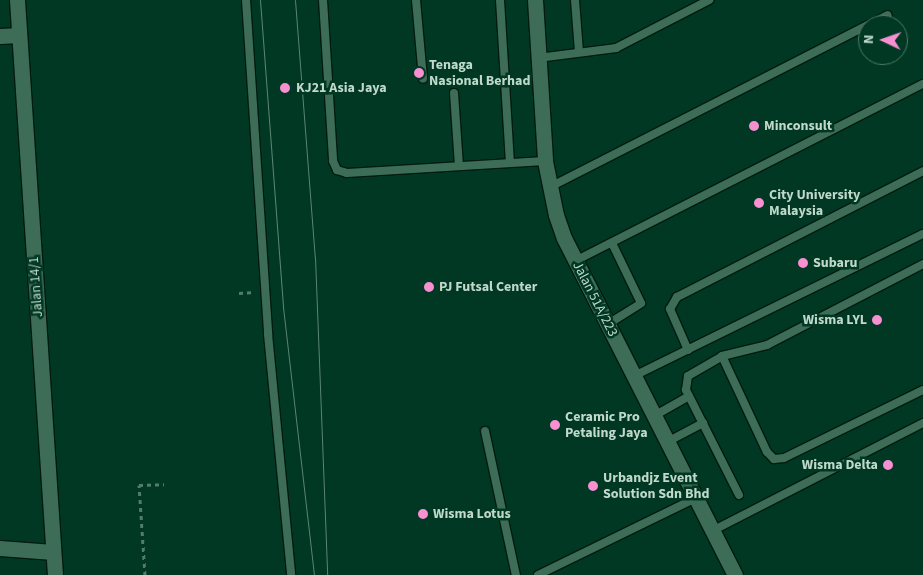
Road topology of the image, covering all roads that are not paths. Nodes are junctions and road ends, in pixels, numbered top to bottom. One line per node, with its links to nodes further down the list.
1 (17, 0): 10 (street, Jalan 14/1)
2 (246, 0): 43 (lane)
3 (323, 0): 19 (lane)
4 (416, 0): 14 (lane)
5 (500, 0): 18 (lane)
6 (535, 0): 13 (street, Jalan 51A/223)
7 (575, 0): 12 (lane)
8 (709, 0): 12 (lane)
9 (858, 30): 21 (lane)
10 (20, 35): 11 (street); 41 (street, Jalan 14/1)
11 (0, 36)
12 (579, 52): 13 (lane)
13 (538, 58): 17 (street, Jalan 51A/223)
14 (423, 79)
15 (923, 84): 23 (lane)
16 (454, 93): 19 (lane)
17 (545, 161): 18 (lane); 21 (street, Jalan 51A/223)
18 (510, 163): 19 (lane)
19 (460, 166)
20 (923, 171): 27 (lane)
21 (548, 188): 24 (street, Jalan 51A/223)
22 (923, 234): 27 (lane)
23 (612, 243): 24 (lane); 26 (lane)
24 (575, 261): 26 (street, Jalan 51A/223)
25 (923, 264): 28 (lane)
26 (608, 324): 29 (street, Jalan 51A/223)
27 (688, 350): 29 (lane)
28 (722, 356): 30 (lane); 31 (lane)
29 (634, 376): 32 (street, Jalan 51A/223)
30 (923, 390)
31 (689, 396): 32 (lane); 33 (lane)
32 (654, 416): 36 (street, Jalan 51A/223)
33 (702, 423): 36 (lane); 37 (lane)
34 (923, 423): 39 (lane)
35 (485, 431): 44 (lane)
36 (668, 442): 38 (street, Jalan 51A/223)
37 (739, 495)
38 (696, 498): 39 (street, Jalan 51A/223); 45 (lane)
39 (712, 530): 46 (street, Jalan 51A/223)
40 (0, 548): 41 (street)
41 (54, 552): 42 (street, Jalan 14/1)
42 (55, 575)
43 (291, 575)
44 (516, 575)
45 (538, 575)
46 (735, 575)

